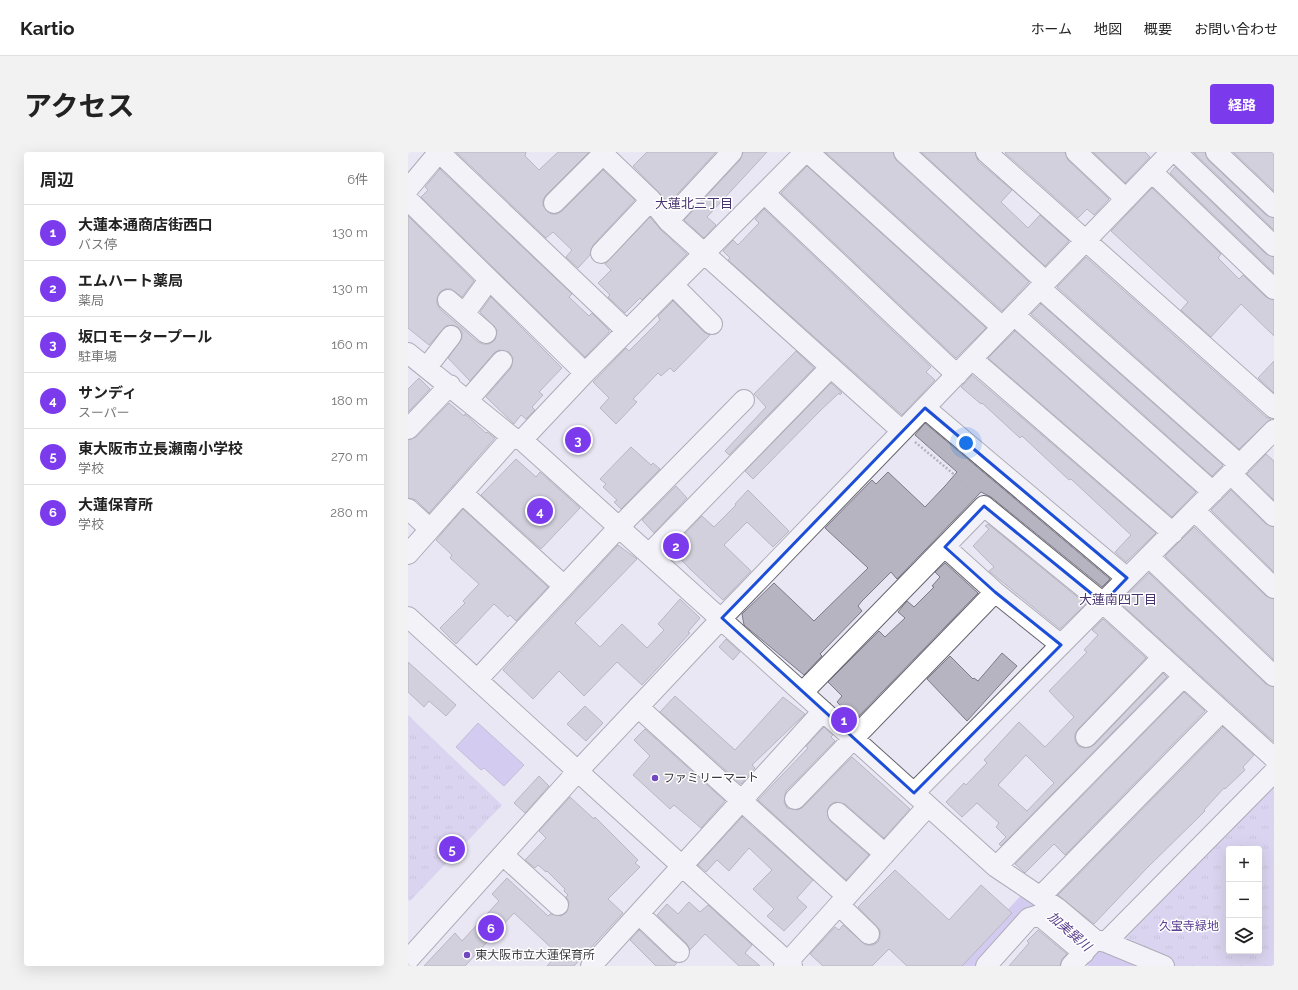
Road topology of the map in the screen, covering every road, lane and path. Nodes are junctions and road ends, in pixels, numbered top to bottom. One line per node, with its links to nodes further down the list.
1 (439, 152): 11 (street); 31 (street)
2 (732, 152): 18 (street)
3 (805, 152): 12 (street)
4 (808, 152): 29 (street)
5 (904, 152): 25 (street)
6 (986, 152): 19 (street)
7 (1076, 152): 13 (street)
8 (1216, 152): 17 (street)
9 (610, 155): 15 (street); 16 (street)
10 (1162, 158): 13 (street); 20 (street); 26 (street)
11 (408, 189)
12 (764, 193): 22 (street); 40 (street)
13 (1126, 199): 19 (street)
14 (408, 200): 23 (street)
15 (650, 200): 18 (street); 21 (street)
16 (554, 203)
17 (1274, 208)
18 (668, 221): 22 (street)
19 (1085, 241): 25 (street); 45 (street)
20 (1274, 246)
21 (601, 253)
22 (704, 253): 24 (street); 38 (street)
23 (489, 280): 28 (street); 39 (street)
24 (673, 284): 30 (street); 31 (street)
25 (1043, 285): 29 (street); 50 (street)
26 (1274, 289)
27 (448, 300): 28 (street)
28 (464, 314): 32 (street)
29 (1008, 321): 35 (street); 51 (street)
30 (712, 324)
31 (627, 331): 39 (street)
32 (486, 333)
33 (451, 336): 37 (street)
34 (408, 353): 37 (street)
35 (972, 359): 40 (street); 59 (street)
36 (502, 361): 42 (street)
37 (427, 367): 41 (street)
38 (837, 372): 47 (street); 62 (street)
39 (585, 373): 49 (street)
40 (956, 375): 44 (street)
41 (450, 385): 42 (street); 46 (street)
42 (468, 400): 49 (street)
43 (744, 400): 57 (street)
44 (925, 408): 47 (street); 64 (street)
45 (1274, 408)
46 (408, 429)
47 (902, 431): 53 (path); 70 (street)
48 (1272, 437): 50 (street)
49 (517, 438): 52 (street); 57 (street)
50 (1235, 470): 51 (street); 56 (street)
51 (1213, 492): 55 (street)
52 (462, 493): 58 (street); 65 (street)
53 (984, 506): 60 (street); 68 (street)
54 (408, 509): 58 (street)
55 (1195, 511): 59 (street); 66 (street)
56 (1274, 516)
57 (619, 527): 62 (street); 65 (street)
58 (430, 530): 61 (street)
59 (1173, 533): 63 (street)
60 (945, 547): 67 (street); 76 (street)
61 (408, 554)
62 (649, 554): 70 (street)
63 (1149, 557): 64 (street); 74 (street)
64 (1127, 578): 68 (street)
65 (564, 586): 75 (street)
66 (1274, 588)
67 (995, 592): 71 (street); 81 (street)
68 (1103, 603): 71 (street); 72 (street)
69 (408, 617): 75 (street)
70 (722, 618): 76 (street); 77 (street)
71 (1061, 645): 86 (street)
72 (1163, 657): 73 (street); 80 (street)
73 (1184, 676): 79 (street); 92 (street)
74 (1274, 676)
75 (477, 680): 83 (street)
76 (802, 692): 78 (street)
77 (638, 707): 83 (street); 87 (street)
78 (823, 711): 81 (street); 87 (street)
79 (1222, 711): 82 (street); 93 (street)
80 (1086, 737)
81 (854, 739): 85 (street); 86 (street)
82 (1274, 758)
83 (577, 772): 90 (street); 91 (street)
84 (1274, 772): 98 (street)
85 (795, 799)
86 (921, 799): 89 (street); 92 (street)
87 (742, 801): 91 (street); 94 (street)
88 (838, 813): 89 (street)
89 (884, 854): 94 (street)
90 (503, 855): 95 (street); 100 (street)
91 (683, 866): 96 (street); 101 (street)
92 (996, 867): 93 (street)
93 (1041, 896): 98 (street)
94 (843, 901): 97 (street); 101 (street)
95 (558, 905)
96 (639, 914): 99 (street); 102 (street)
97 (869, 934)
98 (1089, 950): 103 (street); 104 (street)
99 (679, 952)
100 (408, 960)
101 (788, 965)
102 (591, 966)
103 (986, 966)
104 (1164, 966)

